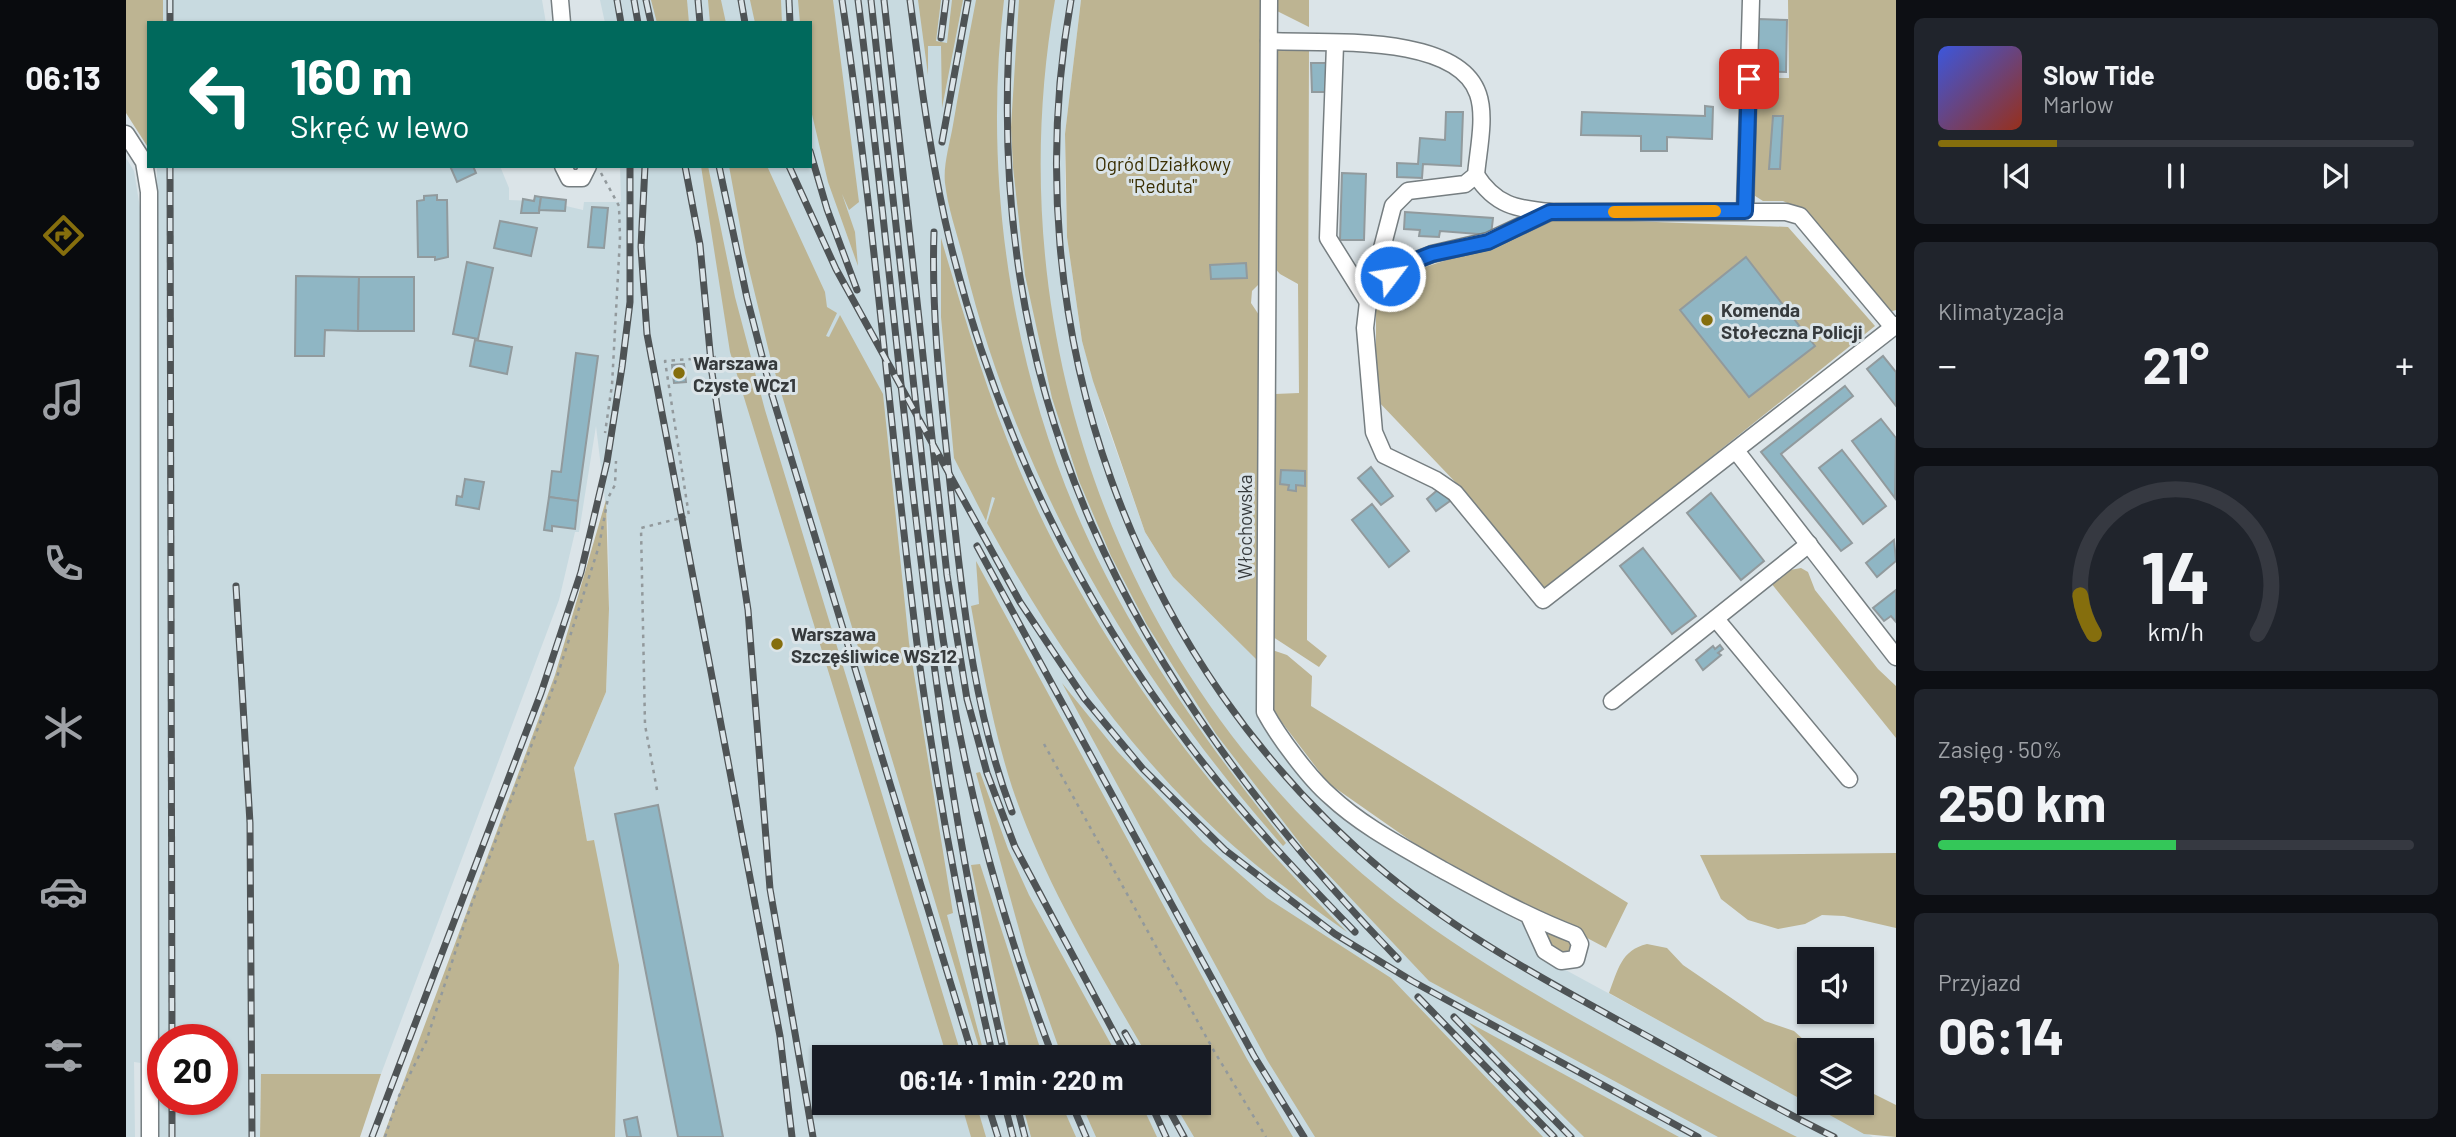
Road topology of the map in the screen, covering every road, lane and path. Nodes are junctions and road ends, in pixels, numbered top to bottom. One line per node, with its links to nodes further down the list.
1 (560, 0): 4 (street)
2 (1269, 0): 5 (street, Włochowska)
3 (1751, 0): 12 (street)
4 (562, 21)
5 (1269, 41): 6 (street); 28 (street, Włochowska)
6 (1335, 45): 11 (street); 15 (street)
7 (126, 134): 29 (street)
8 (565, 168): 9 (street)
9 (587, 168)
10 (598, 168): 18 (path)
11 (1476, 174): 13 (street); 14 (street)
12 (1745, 211): 13 (street); 16 (street)
13 (1550, 212): 14 (street)
14 (1373, 286): 15 (street)
15 (1368, 302): 19 (street)
16 (1895, 326): 19 (street)
17 (716, 357): 27 (path)
18 (605, 433)
19 (1737, 452): 21 (street)
20 (616, 461): 30 (path)
21 (1809, 544): 22 (street); 23 (street)
22 (1716, 619): 24 (street); 26 (street)
23 (1896, 657)
24 (1612, 701)
25 (1044, 744): 31 (path)
26 (1849, 779)
27 (657, 790)
28 (1530, 918)
29 (150, 1137)
30 (386, 1137)
31 (1266, 1137)

